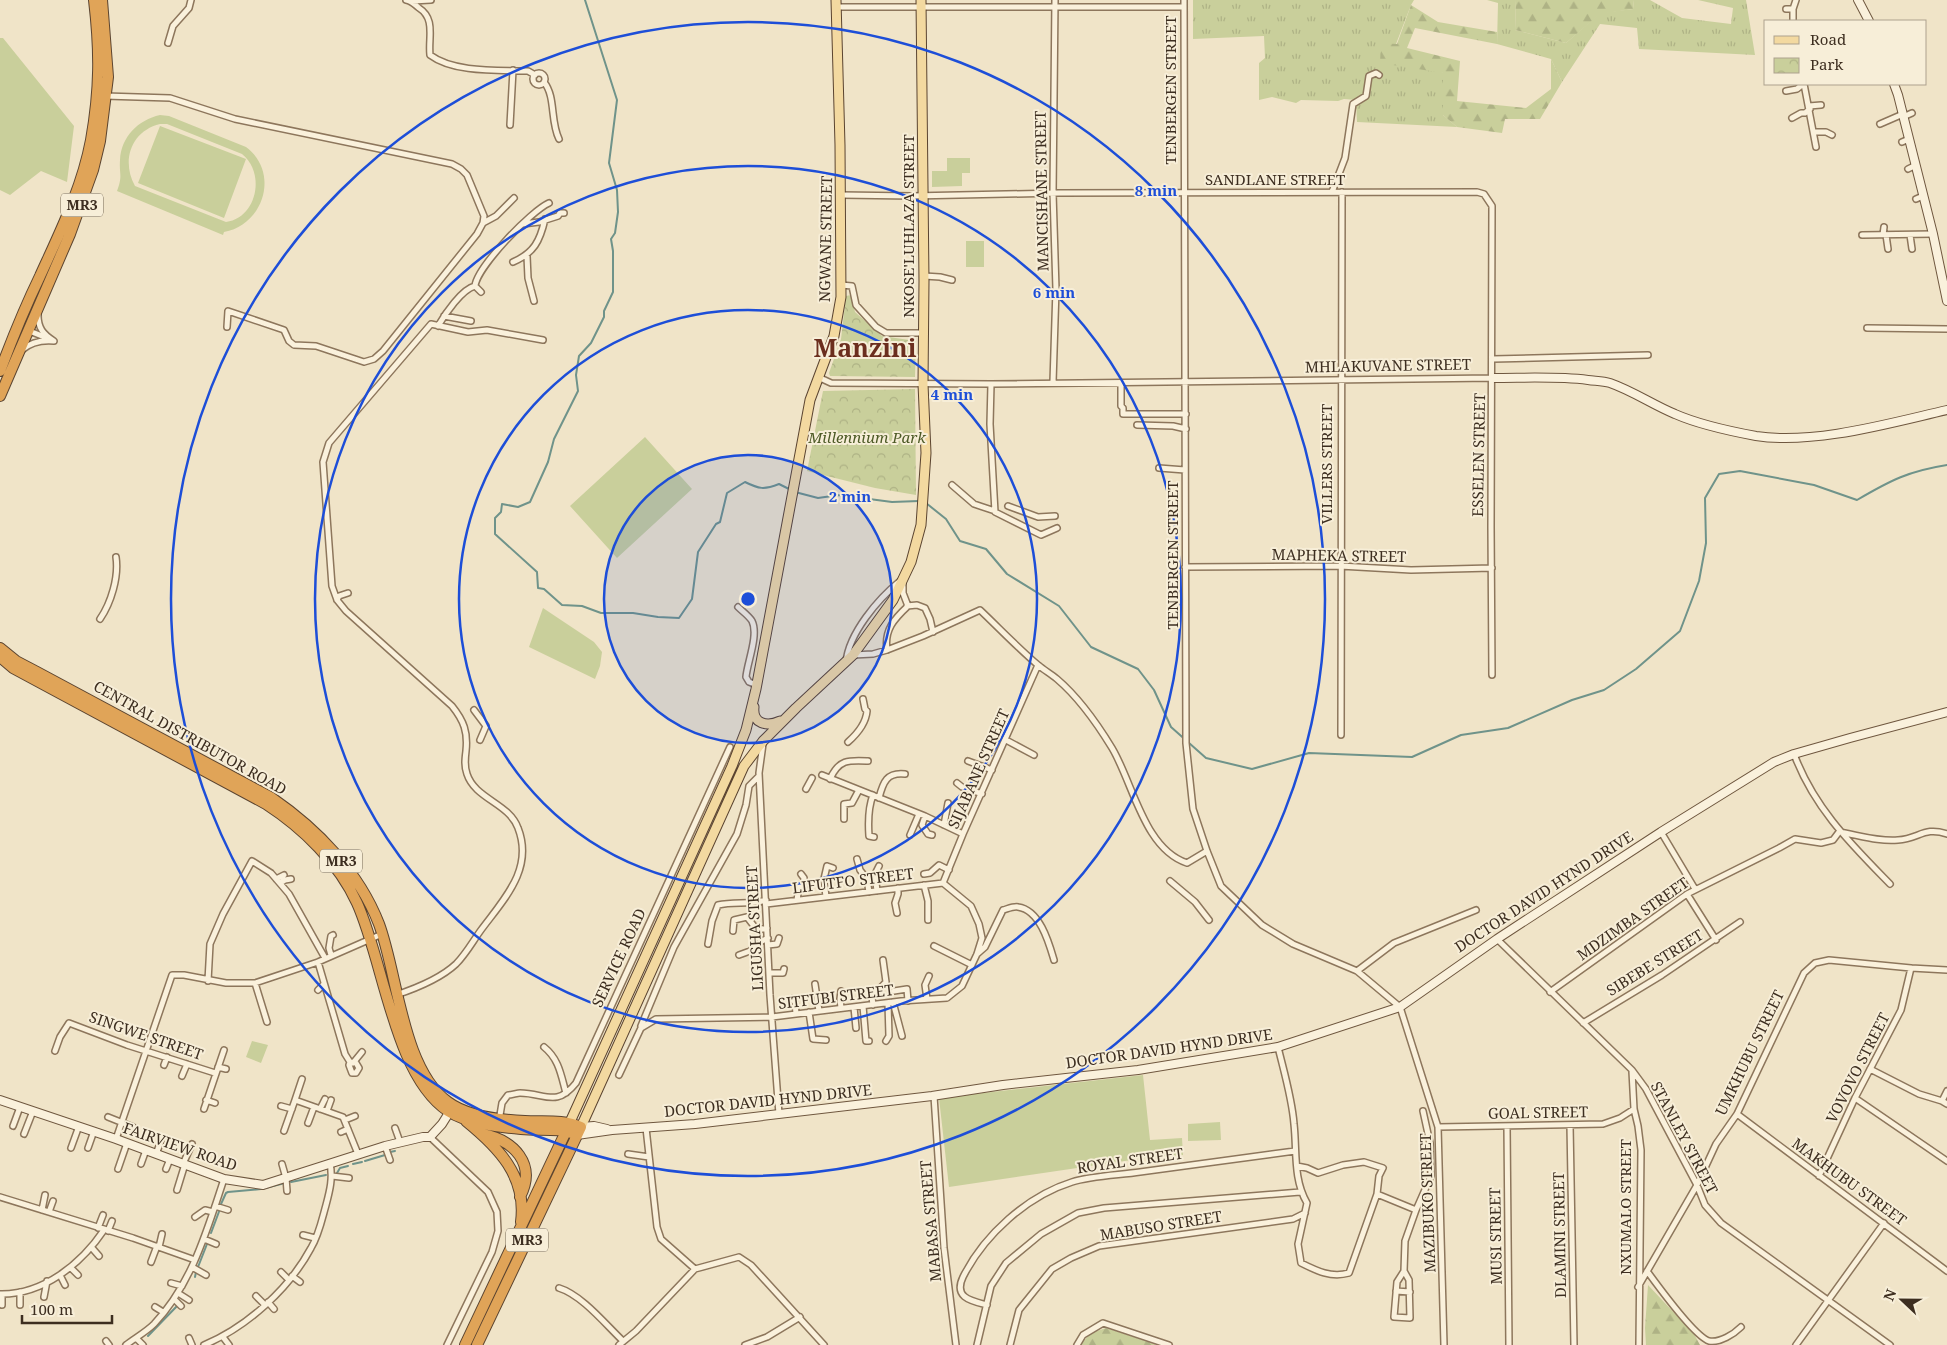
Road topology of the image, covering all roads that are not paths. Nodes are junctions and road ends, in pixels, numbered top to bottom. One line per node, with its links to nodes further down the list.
1 (94, 0): 26 (highway, MR3)
2 (102, 0): 26 (highway, MR3)
3 (192, 0): 19 (street)
4 (406, 0): 10 (street)
5 (431, 0): 10 (street)
6 (1055, 0): 13 (street, MANCISHANE STREET)
7 (1184, 0): 14 (street, TENBERGEN STREET)
8 (1796, 0): 16 (street)
9 (1858, 0): 17 (main road)
10 (412, 1): 20 (street)
11 (921, 3): 12 (street); 13 (street); 43 (main road, NKOSE'LUHLAZA STREET)
12 (836, 4): 42 (main road, NGWANE STREET)
13 (1055, 7): 14 (street); 40 (street, MANCISHANE STREET)
14 (1184, 7): 41 (street, TENBERGEN STREET)
15 (1786, 8): 16 (street)
16 (1793, 9): 18 (street)
17 (1869, 16)
18 (1793, 20)
19 (168, 42)
20 (513, 70): 33 (street); 36 (street)
21 (1379, 75): 38 (street)
22 (1803, 85): 25 (street)
23 (1804, 85): 28 (street)
24 (1898, 87): 30 (main road)
25 (1786, 91)
26 (102, 96): 49 (street); 62 (highway, MR3); 70 (highway, MR3)
27 (1821, 105): 28 (street)
28 (1810, 107): 31 (street); 34 (street)
29 (1912, 113): 30 (street)
30 (1903, 116): 32 (street); 52 (main road)
31 (1792, 118)
32 (1880, 124)
33 (510, 125)
34 (1814, 132): 35 (street); 37 (street)
35 (1832, 135)
36 (559, 139)
37 (1816, 147)
38 (1332, 192): 39 (street, SANDLANE STREET); 41 (street, SANDLANE STREET)
39 (1342, 192): 46 (street, SANDLANE STREET); 85 (street, VILLERS STREET)
40 (1053, 193): 41 (street, SANDLANE STREET); 43 (street, SANDLANE STREET); 87 (street, MANCISHANE STREET)
41 (1184, 193): 86 (street, TENBERGEN STREET)
42 (841, 195): 43 (street, SANDLANE STREET); 63 (main road, NGWANE STREET)
43 (923, 195): 60 (main road, NKOSE'LUHLAZA STREET)
44 (514, 198): 49 (street)
45 (549, 202): 50 (street)
46 (1492, 206): 81 (street, ESSELEN STREET)
47 (564, 213): 48 (street)
48 (545, 219): 50 (street); 58 (street)
49 (483, 223): 72 (street)
50 (519, 227): 64 (street)
51 (1884, 227): 54 (street)
52 (1933, 234): 55 (street); 67 (main road)
53 (1862, 235): 54 (street)
54 (1884, 235): 55 (street); 56 (street)
55 (1910, 235): 57 (street)
56 (1888, 249)
57 (1912, 249)
58 (528, 256): 59 (street); 66 (street)
59 (513, 262)
60 (924, 276): 61 (street); 76 (main road, NKOSE'LUHLAZA STREET)
61 (952, 280)
62 (50, 281): 75 (highway, MR3); 78 (street)
63 (841, 285): 76 (street); 83 (main road, NGWANE STREET)
64 (475, 286): 65 (street); 68 (street)
65 (481, 292)
66 (534, 301)
67 (1947, 301)
68 (444, 316): 69 (street); 71 (street)
69 (472, 321)
70 (18, 325): 75 (street); 82 (highway, MR3)
71 (438, 326): 77 (street); 109 (street)
72 (227, 327)
73 (1867, 328): 74 (street)
74 (1947, 329)
75 (29, 331): 78 (street); 79 (highway, MR3)
76 (924, 333): 89 (main road, NKOSE'LUHLAZA STREET)
77 (543, 340)
78 (54, 341): 79 (street)
79 (20, 351): 91 (highway, MR3)
80 (1648, 355): 81 (street)
81 (1493, 359): 84 (street, ESSELEN STREET)
82 (0, 371)
83 (818, 376): 89 (street, MHLAKUVANE STREET); 121 (main road, NGWANE STREET)
84 (1493, 378): 85 (street, MHLAKUVANE STREET); 92 (main road, MHLAKUVANE STREET); 106 (street, ESSELEN STREET)
85 (1340, 380): 86 (street, MHLAKUVANE STREET); 104 (street, VILLERS STREET)
86 (1186, 381): 88 (street, MHLAKUVANE STREET); 93 (street, TENBERGEN STREET)
87 (1053, 382): 88 (street, MHLAKUVANE STREET); 90 (street, MHLAKUVANE STREET)
88 (1122, 383): 93 (street)
89 (923, 384): 90 (street, MHLAKUVANE STREET); 107 (main road, NKOSE'LUHLAZA STREET)
90 (990, 384): 100 (street)
91 (0, 396)
92 (1947, 410)
93 (1186, 414): 95 (street, TENBERGEN STREET)
94 (1137, 425): 95 (street)
95 (1186, 429): 97 (street, TENBERGEN STREET)
96 (1159, 468): 97 (street)
97 (1185, 470): 105 (street, TENBERGEN STREET)
98 (952, 485): 100 (street)
99 (1008, 506): 101 (street)
100 (994, 511): 102 (street)
101 (1055, 516)
102 (1057, 528)
103 (116, 557): 112 (street)
104 (1340, 566): 105 (street, MAPHEKA STREET); 106 (street, MAPHEKA STREET); 126 (street, VILLERS STREET)
105 (1185, 567): 158 (street, TENBERGEN STREET)
106 (1492, 568): 120 (street, ESSELEN STREET)
107 (903, 578): 110 (street); 116 (main road, NKOSE'LUHLAZA STREET); 118 (street)
108 (348, 593): 109 (street)
109 (337, 600): 219 (street)
110 (907, 606): 113 (street); 115 (street)
111 (738, 607): 121 (street)
112 (100, 619)
113 (933, 632): 115 (street); 119 (street)
114 (0, 648): 187 (highway, CENTRAL DISTRIBUTOR ROAD / MR3)
115 (887, 650): 116 (street)
116 (853, 655): 118 (main road, NKOSE'LUHLAZA STREET)
117 (0, 657): 189 (highway, CENTRAL DISTRIBUTOR ROAD / MR3)
118 (846, 662): 123 (main road, NKOSE'LUHLAZA STREET)
119 (1038, 665): 128 (street, SIJABANE STREET); 158 (street)
120 (1492, 675)
121 (756, 687): 123 (main road); 300 (main road)
122 (863, 699): 130 (street)
123 (796, 708): 129 (main road)
124 (474, 710): 127 (street)
125 (1947, 712): 132 (main road, DOCTOR DAVID HYND DRIVE)
126 (1341, 736)
127 (480, 740)
128 (1006, 740): 133 (street); 136 (street, SIJABANE STREET)
129 (763, 741): 139 (street, LIGUSHA STREET); 309 (main road)
130 (848, 742)
131 (730, 747): 265 (street, SERVICE ROAD)
132 (1794, 754): 151 (main road, DOCTOR DAVID HYND DRIVE); 152 (street)
133 (1034, 755)
134 (868, 761): 141 (street)
135 (968, 761): 136 (street)
136 (992, 770): 145 (street, SIJABANE STREET)
137 (905, 774): 146 (street)
138 (822, 775): 141 (street)
139 (759, 776): 179 (street, LIGUSHA STREET); 235 (street)
140 (812, 778): 143 (street)
141 (830, 779): 144 (street)
142 (957, 783): 145 (street)
143 (806, 789)
144 (859, 790): 146 (street); 149 (street)
145 (982, 794): 153 (street, SIJABANE STREET)
146 (876, 796): 148 (street); 157 (street)
147 (948, 804): 150 (street)
148 (922, 815): 150 (street); 155 (street); 156 (street)
149 (844, 819)
150 (944, 824): 153 (street)
151 (1660, 832): 173 (street); 192 (main road, DOCTOR DAVID HYND DRIVE)
152 (1839, 832): 154 (street); 170 (street); 173 (street, MDZIMBA STREET)
153 (963, 834): 162 (street, SIJABANE STREET)
154 (1947, 834)
155 (910, 835)
156 (932, 835)
157 (874, 837)
158 (1207, 851): 208 (street, TENBERGEN STREET)
159 (857, 859): 175 (street)
160 (879, 866): 174 (street)
161 (833, 868): 177 (street)
162 (949, 870): 164 (street); 169 (street, SIJABANE STREET)
163 (801, 874): 178 (street)
164 (924, 874)
165 (284, 875): 167 (street)
166 (291, 879): 167 (street)
167 (278, 881): 200 (street); 211 (street)
168 (1170, 881): 183 (street)
169 (943, 883): 171 (street, LIFUTFO STREET); 198 (street, SITFUBI STREET)
170 (1890, 884)
171 (924, 885): 172 (street, LIFUTFO STREET); 182 (street)
172 (898, 888): 174 (street, LIFUTFO STREET); 181 (street)
173 (1695, 889): 176 (street, MDZIMBA STREET)
174 (877, 891): 175 (street, LIFUTFO STREET)
175 (870, 892): 177 (street, LIFUTFO STREET)
176 (1687, 894): 193 (street); 218 (street, MDZIMBA STREET)
177 (826, 897): 178 (street, LIFUTFO STREET)
178 (797, 900): 179 (street, LIFUTFO STREET)
179 (766, 902): 185 (street, LIGUSHA STREET); 194 (street, LIFUTFO STREET)
180 (1476, 910): 208 (street)
181 (897, 913)
182 (928, 920)
183 (1209, 920)
184 (1740, 922): 193 (street, SIBEBE STREET)
185 (767, 928): 186 (street); 190 (street, LIGUSHA STREET)
186 (733, 931)
187 (382, 934): 189 (street); 219 (highway, CENTRAL DISTRIBUTOR ROAD / MR3)
188 (333, 935): 199 (street)
189 (370, 938): 199 (street); 219 (highway, CENTRAL DISTRIBUTOR ROAD / MR3)
190 (768, 938): 195 (street, LIGUSHA STREET); 197 (street)
191 (779, 938): 195 (street)
192 (1497, 939): 218 (street, STANLEY STREET); 227 (main road, DOCTOR DAVID HYND DRIVE)
193 (1716, 940): 234 (street, SIBEBE STREET)
194 (708, 944)
195 (768, 945): 209 (street, LIGUSHA STREET)
196 (934, 946): 204 (street)
197 (739, 954)
198 (977, 954): 202 (street); 204 (street, SITFUBI STREET)
199 (331, 955): 200 (street)
200 (325, 958): 203 (street)
201 (883, 960): 224 (street)
202 (1054, 960)
203 (318, 962): 212 (street); 213 (street)
204 (972, 965): 221 (street, SITFUBI STREET)
205 (1911, 968): 207 (street); 252 (street, VOVOVO STREET); 287 (street, UMKHUBU STREET)
206 (784, 969): 209 (street)
207 (1947, 970)
208 (1357, 971): 227 (street, TENBERGEN STREET)
209 (770, 973): 232 (street, LIGUSHA STREET)
210 (928, 976): 221 (street)
211 (208, 981): 212 (street); 244 (street)
212 (255, 983): 233 (street)
213 (324, 984): 215 (street); 246 (street)
214 (815, 984): 229 (street)
215 (318, 990)
216 (894, 990): 222 (street)
217 (841, 991): 228 (street)
218 (1550, 992): 234 (street, STANLEY STREET)
219 (393, 996): 282 (highway, CENTRAL DISTRIBUTOR ROAD / MR3)
220 (792, 999): 231 (street)
221 (927, 1000): 222 (street, SITFUBI STREET)
222 (908, 1001): 223 (street, SITFUBI STREET)
223 (891, 1003): 224 (street, SITFUBI STREET); 237 (street); 240 (street)
224 (874, 1004): 225 (street, SITFUBI STREET)
225 (863, 1006): 226 (street, SITFUBI STREET); 239 (street)
226 (854, 1007): 228 (street, SITFUBI STREET); 236 (street)
227 (1400, 1007): 242 (main road, DOCTOR DAVID HYND DRIVE); 304 (street, MAZIBUKO STREET)
228 (841, 1008): 229 (street, SITFUBI STREET)
229 (819, 1011): 230 (street, SITFUBI STREET)
230 (809, 1012): 231 (street, SITFUBI STREET); 238 (street)
231 (796, 1014): 232 (street, SITFUBI STREET)
232 (772, 1017): 235 (street, SITFUBI STREET); 260 (street, LIGUSHA STREET)
233 (267, 1022)
234 (1583, 1023): 254 (street, STANLEY STREET)
235 (640, 1028): 257 (street)
236 (856, 1028)
237 (902, 1036)
238 (826, 1040)
239 (870, 1041)
240 (886, 1041)
241 (544, 1047): 265 (street)
242 (1278, 1047): 266 (main road, DOCTOR DAVID HYND DRIVE); 323 (street)
243 (224, 1050): 251 (street)
244 (146, 1051): 245 (street, SINGWE STREET); 247 (street, SINGWE STREET); 294 (street)
245 (55, 1052)
246 (362, 1052)
247 (167, 1057): 248 (street, SINGWE STREET); 249 (street)
248 (187, 1064): 250 (street, SINGWE STREET); 258 (street)
249 (164, 1065)
250 (195, 1067): 255 (street, SINGWE STREET); 256 (street)
251 (218, 1067): 253 (street); 255 (street)
252 (1870, 1068): 267 (street, VOVOVO STREET); 273 (street)
253 (226, 1069)
254 (1632, 1070): 278 (street, NXUMALO STREET); 343 (street, STANLEY STREET)
255 (215, 1073): 262 (street)
256 (192, 1074)
257 (619, 1075)
258 (182, 1076)
259 (784, 1077): 260 (street)
260 (776, 1078): 286 (street, LIGUSHA STREET)
261 (302, 1079): 271 (street)
262 (212, 1081): 263 (street); 270 (street)
263 (219, 1084)
264 (1947, 1091): 273 (street)
265 (566, 1093): 295 (street)
266 (934, 1096): 286 (main road, DOCTOR DAVID HYND DRIVE); 428 (street, MABASA STREET)
267 (1855, 1098): 330 (street); 339 (street, VOVOVO STREET)
268 (324, 1099): 281 (street)
269 (0, 1100): 276 (main road, FAIRVIEW ROAD)
270 (206, 1100): 274 (street); 279 (street)
271 (295, 1100): 277 (street); 280 (street)
272 (331, 1100): 284 (street)
273 (1944, 1102)
274 (215, 1103)
275 (281, 1106): 280 (street)
276 (20, 1107): 283 (main road, FAIRVIEW ROAD); 298 (street)
277 (314, 1107): 281 (street); 296 (street)
278 (1634, 1108): 297 (street, GOAL STREET); 390 (street, NXUMALO STREET)
279 (204, 1109)
280 (292, 1109): 303 (street)
281 (320, 1109): 284 (street)
282 (451, 1109): 291 (highway, CENTRAL DISTRIBUTOR ROAD / MR3); 295 (highway, CENTRAL DISTRIBUTOR ROAD / MR3); 313 (main road)
283 (33, 1111): 299 (main road, FAIRVIEW ROAD); 311 (street)
284 (327, 1111): 288 (street)
285 (1423, 1111): 355 (street)
286 (778, 1114): 306 (main road, DOCTOR DAVID HYND DRIVE)
287 (1737, 1114): 339 (street, MAKHUBU STREET); 343 (street, UMKHUBU STREET)
288 (337, 1115): 292 (street); 293 (street)
289 (354, 1116): 292 (street)
290 (108, 1117): 294 (street)
291 (464, 1119): 295 (highway, CENTRAL DISTRIBUTOR ROAD / MR3); 312 (highway)
292 (345, 1120): 307 (street)
293 (335, 1121)
294 (121, 1122): 302 (street); 314 (street)
295 (499, 1122): 300 (highway, CENTRAL DISTRIBUTOR ROAD / MR3)
296 (308, 1124)
297 (1570, 1125): 301 (street, GOAL STREET); 435 (street, DLAMINI STREET)
298 (13, 1126)
299 (79, 1126): 308 (main road, FAIRVIEW ROAD); 320 (street)
300 (568, 1126): 309 (highway, CENTRAL DISTRIBUTOR ROAD / MR3); 362 (highway, MR3)
301 (1507, 1126): 304 (street, GOAL STREET); 434 (street, MUSI STREET)
302 (132, 1127)
303 (283, 1127)
304 (1438, 1127): 433 (street, MAZIBUKO STREET)
305 (395, 1128): 316 (street)
306 (646, 1128): 309 (main road, DOCTOR DAVID HYND DRIVE); 327 (street)
307 (348, 1129): 310 (street); 325 (street)
308 (94, 1131): 314 (main road, FAIRVIEW ROAD); 321 (street)
309 (579, 1131): 425 (highway, MR3)
310 (341, 1132)
311 (24, 1134)
312 (482, 1134): 350 (highway); 350 (highway)
313 (430, 1137): 316 (main road, FAIRVIEW ROAD); 423 (street)
314 (116, 1139): 317 (main road, FAIRVIEW ROAD)
315 (161, 1141): 324 (street)
316 (400, 1142): 319 (main road, FAIRVIEW ROAD)
317 (127, 1143): 322 (main road, FAIRVIEW ROAD); 337 (street)
318 (192, 1144): 333 (street)
319 (386, 1146): 325 (main road, FAIRVIEW ROAD); 329 (street)
320 (71, 1148)
321 (88, 1148)
322 (146, 1150): 324 (main road, FAIRVIEW ROAD); 332 (street)
323 (1295, 1151): 335 (street); 403 (street, ROYAL STREET)
324 (156, 1154): 328 (main road, FAIRVIEW ROAD)
325 (358, 1154): 331 (main road, FAIRVIEW ROAD)
326 (628, 1154): 327 (street)
327 (649, 1157): 376 (street)
328 (170, 1159): 333 (main road, FAIRVIEW ROAD); 336 (street)
329 (390, 1160)
330 (1947, 1161)
331 (330, 1163): 338 (street); 340 (main road, FAIRVIEW ROAD)
332 (141, 1164)
333 (184, 1164): 342 (main road, FAIRVIEW ROAD); 344 (street)
334 (282, 1164): 340 (street)
335 (1297, 1166): 346 (street); 347 (street)
336 (166, 1168)
337 (118, 1169)
338 (332, 1176): 341 (street); 366 (street)
339 (1819, 1176): 361 (street, MAKHUBU STREET)
340 (286, 1178): 342 (main road, FAIRVIEW ROAD); 345 (street)
341 (349, 1178)
342 (224, 1179): 352 (street)
343 (1696, 1185): 378 (street, UMKHUBU STREET); 401 (street, STANLEY STREET)
344 (177, 1190)
345 (287, 1191)
346 (1300, 1192): 357 (street); 403 (street)
347 (1377, 1194): 355 (street); 357 (street)
348 (45, 1195): 353 (street)
349 (0, 1197): 353 (street)
350 (520, 1197): 362 (highway)
351 (53, 1201): 356 (street)
352 (214, 1209): 354 (street); 359 (street); 367 (street)
353 (42, 1210): 356 (street)
354 (228, 1210)
355 (1416, 1210): 377 (street)
356 (49, 1212): 363 (street)
357 (1305, 1213): 430 (street, MABUSO STREET)
358 (103, 1215): 363 (street)
359 (195, 1217)
360 (112, 1221): 363 (street)
361 (1884, 1223): 379 (street, MAKHUBU STREET); 401 (street)
362 (520, 1229): 424 (highway, MR3)
363 (103, 1230): 369 (street); 370 (street)
364 (162, 1234): 369 (street)
365 (303, 1235): 366 (street)
366 (315, 1238): 384 (street)
367 (204, 1240): 368 (street); 372 (street)
368 (216, 1244)
369 (158, 1247): 372 (street); 373 (street)
370 (92, 1248): 371 (street); 375 (street)
371 (99, 1256)
372 (195, 1260): 374 (street)
373 (151, 1262)
374 (192, 1266): 382 (street); 389 (street)
375 (71, 1268): 381 (street); 383 (street)
376 (695, 1268): 410 (street); 416 (street)
377 (1404, 1271): 392 (street); 394 (street)
378 (1647, 1271): 390 (street, UMKHUBU STREET); 411 (street)
379 (1947, 1271)
380 (281, 1272): 384 (street)
381 (60, 1274): 385 (street); 388 (street)
382 (206, 1274)
383 (78, 1275)
384 (290, 1278): 386 (street); 402 (street)
385 (47, 1281): 393 (street); 398 (street)
386 (300, 1282)
387 (171, 1283): 389 (street)
388 (65, 1285)
389 (182, 1286): 396 (street)
390 (1638, 1287): 436 (street, NXUMALO STREET)
391 (559, 1288): 416 (street)
392 (1396, 1291): 394 (street); 394 (street)
393 (20, 1292): 395 (street); 405 (street)
394 (1410, 1292)
395 (1, 1294): 404 (street)
396 (178, 1294): 399 (street); 400 (street)
397 (256, 1296): 402 (street)
398 (44, 1297)
399 (174, 1299): 406 (street); 409 (street)
400 (189, 1300)
401 (1830, 1301): 437 (street); 438 (street, STANLEY STREET)
402 (266, 1304): 408 (street); 412 (street)
403 (987, 1304): 429 (street)
404 (2, 1305)
405 (20, 1305)
406 (181, 1306)
407 (155, 1307): 409 (street)
408 (274, 1309)
409 (163, 1312): 413 (street)
410 (800, 1317): 426 (street); 427 (street)
411 (1741, 1327)
412 (223, 1337): 415 (street); 422 (street)
413 (136, 1338): 417 (street); 418 (street)
414 (189, 1338): 419 (street)
415 (216, 1339): 420 (street); 421 (street)
416 (621, 1343)
417 (126, 1345)
418 (143, 1345)
419 (192, 1345)
420 (204, 1345)
421 (219, 1345)
422 (229, 1345)
423 (446, 1345)
424 (465, 1345)
425 (477, 1345)
426 (745, 1345)
427 (824, 1345)
428 (956, 1345)
429 (977, 1345)
430 (1010, 1345)
431 (1077, 1345): 432 (street)
432 (1169, 1345)
433 (1444, 1345)
434 (1509, 1345)
435 (1574, 1345)
436 (1639, 1345)
437 (1796, 1345)
438 (1890, 1345)

